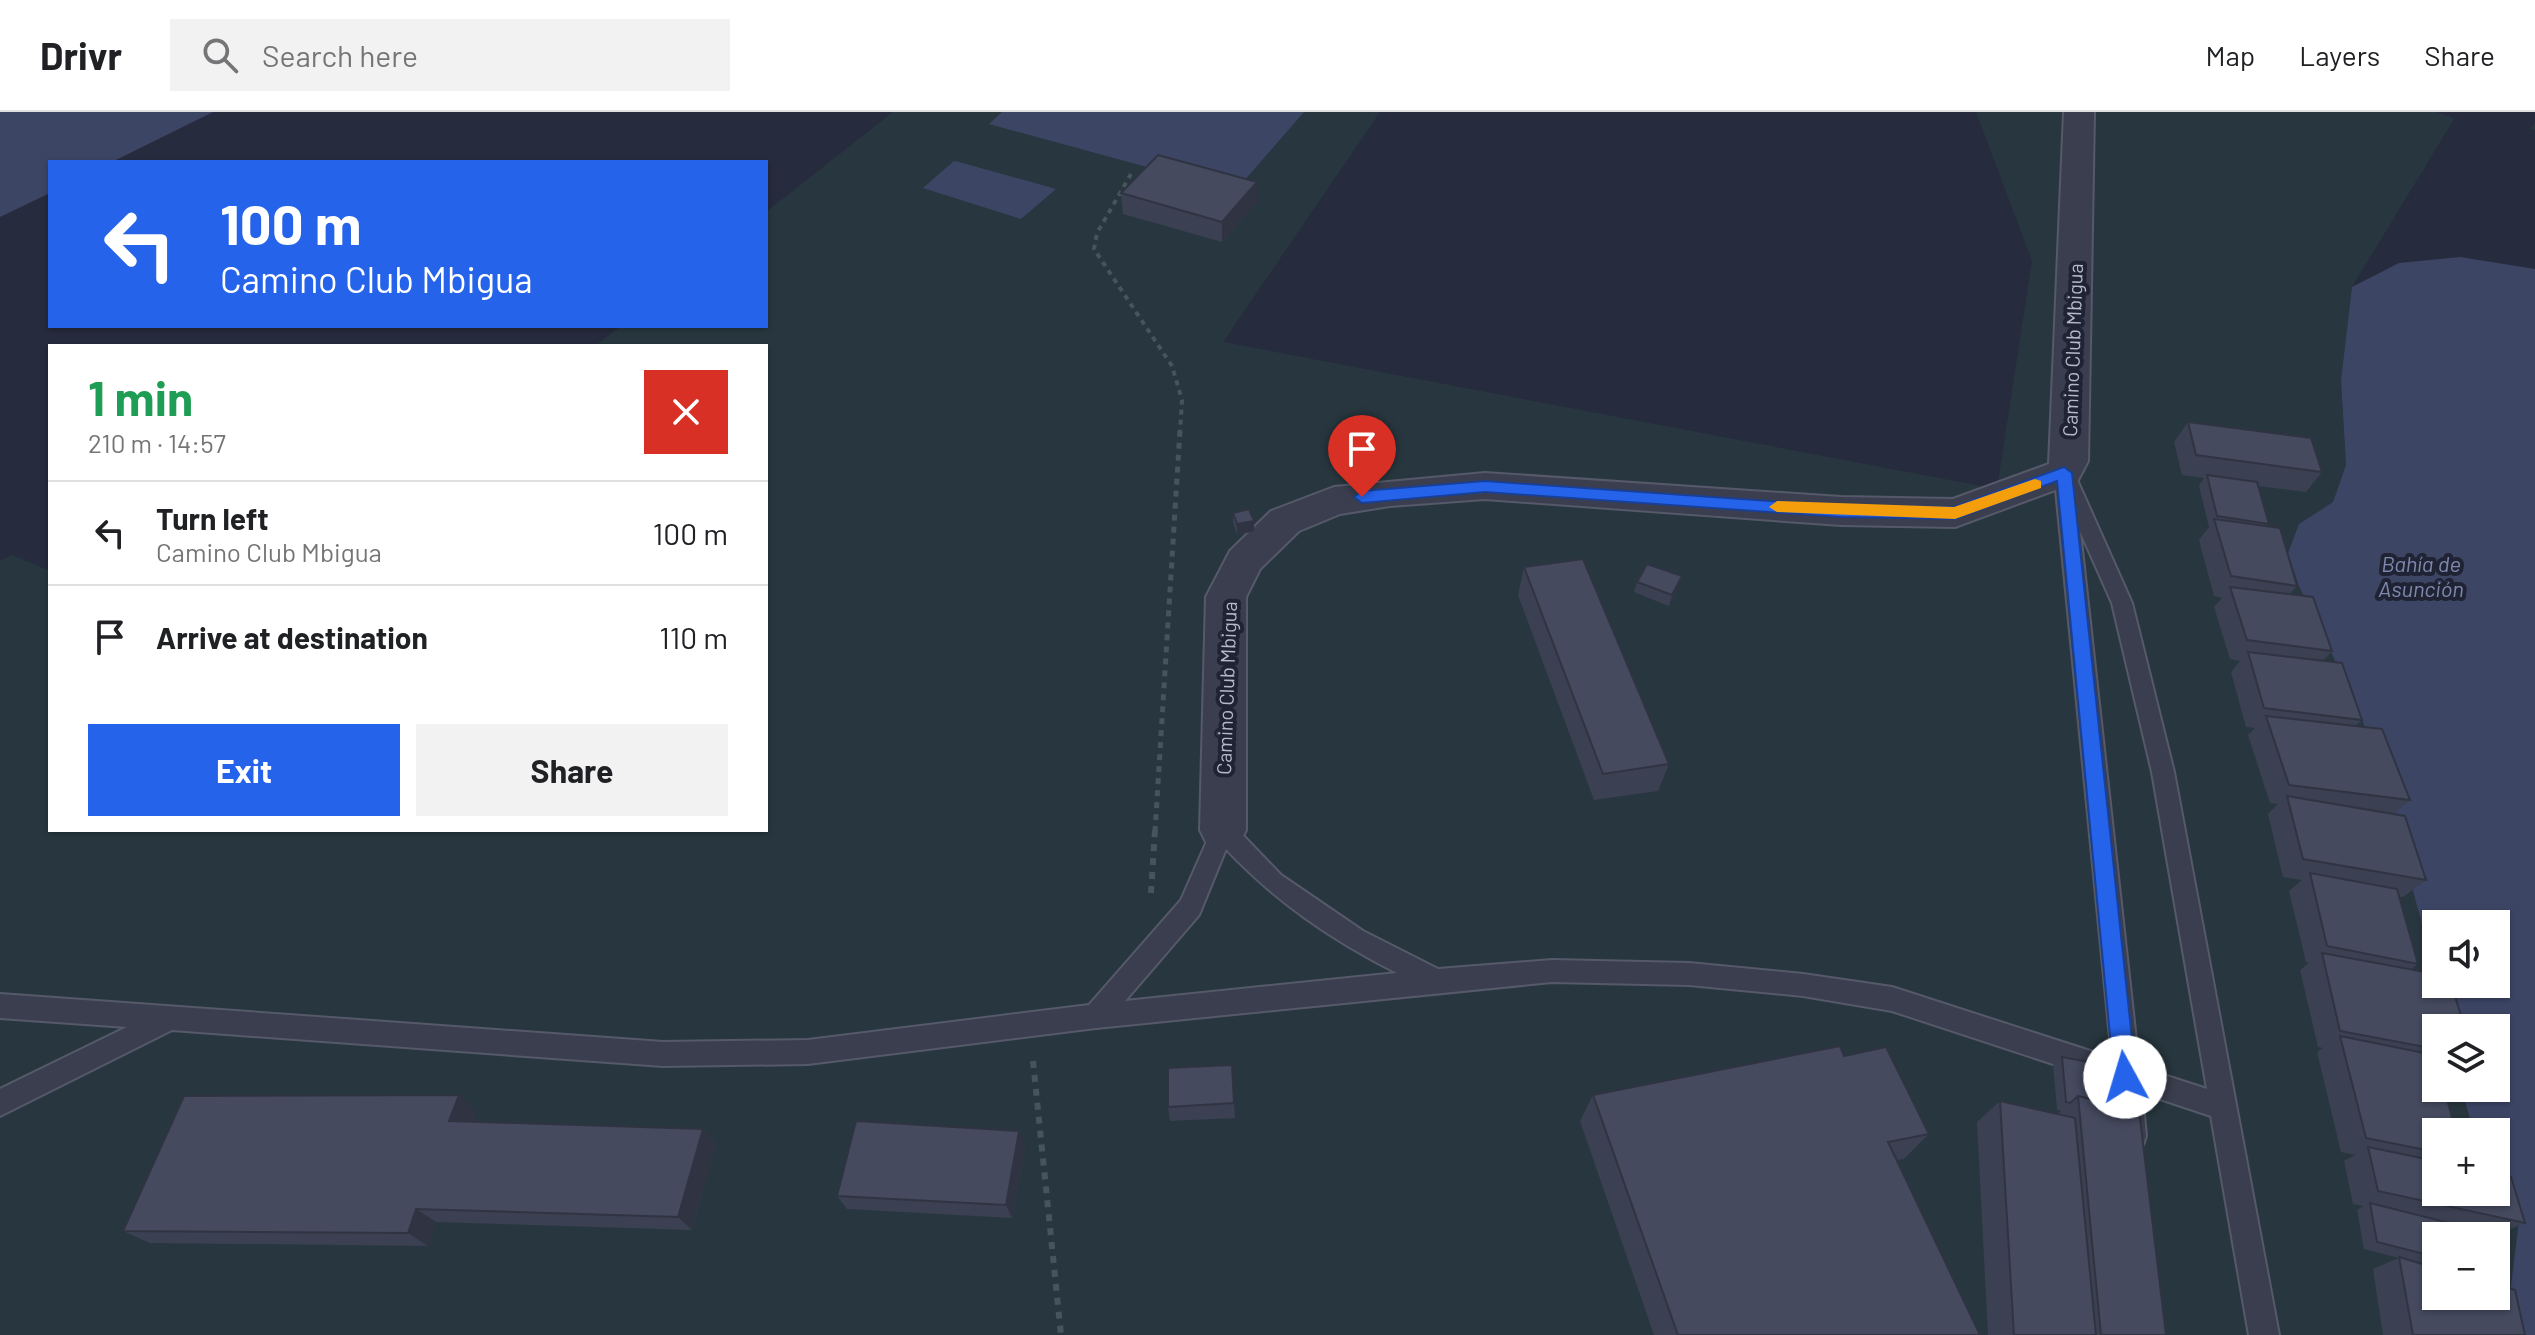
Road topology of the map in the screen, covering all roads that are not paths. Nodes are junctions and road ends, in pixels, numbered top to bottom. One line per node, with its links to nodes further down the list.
1 (2079, 112): 2 (street, Camino Club Mbigua)
2 (2064, 473): 3 (street, Camino Club Mbigua); 8 (lane); 10 (lane)
3 (1223, 830): 4 (lane); 6 (lane)
4 (1437, 980): 6 (lane); 8 (lane)
5 (0, 1006): 7 (lane)
6 (1096, 1016): 7 (lane)
7 (168, 1019): 9 (lane)
8 (2125, 1077): 10 (lane); 11 (lane)
9 (0, 1103)
10 (2221, 1106): 12 (lane)
11 (2136, 1153)
12 (2264, 1335)

